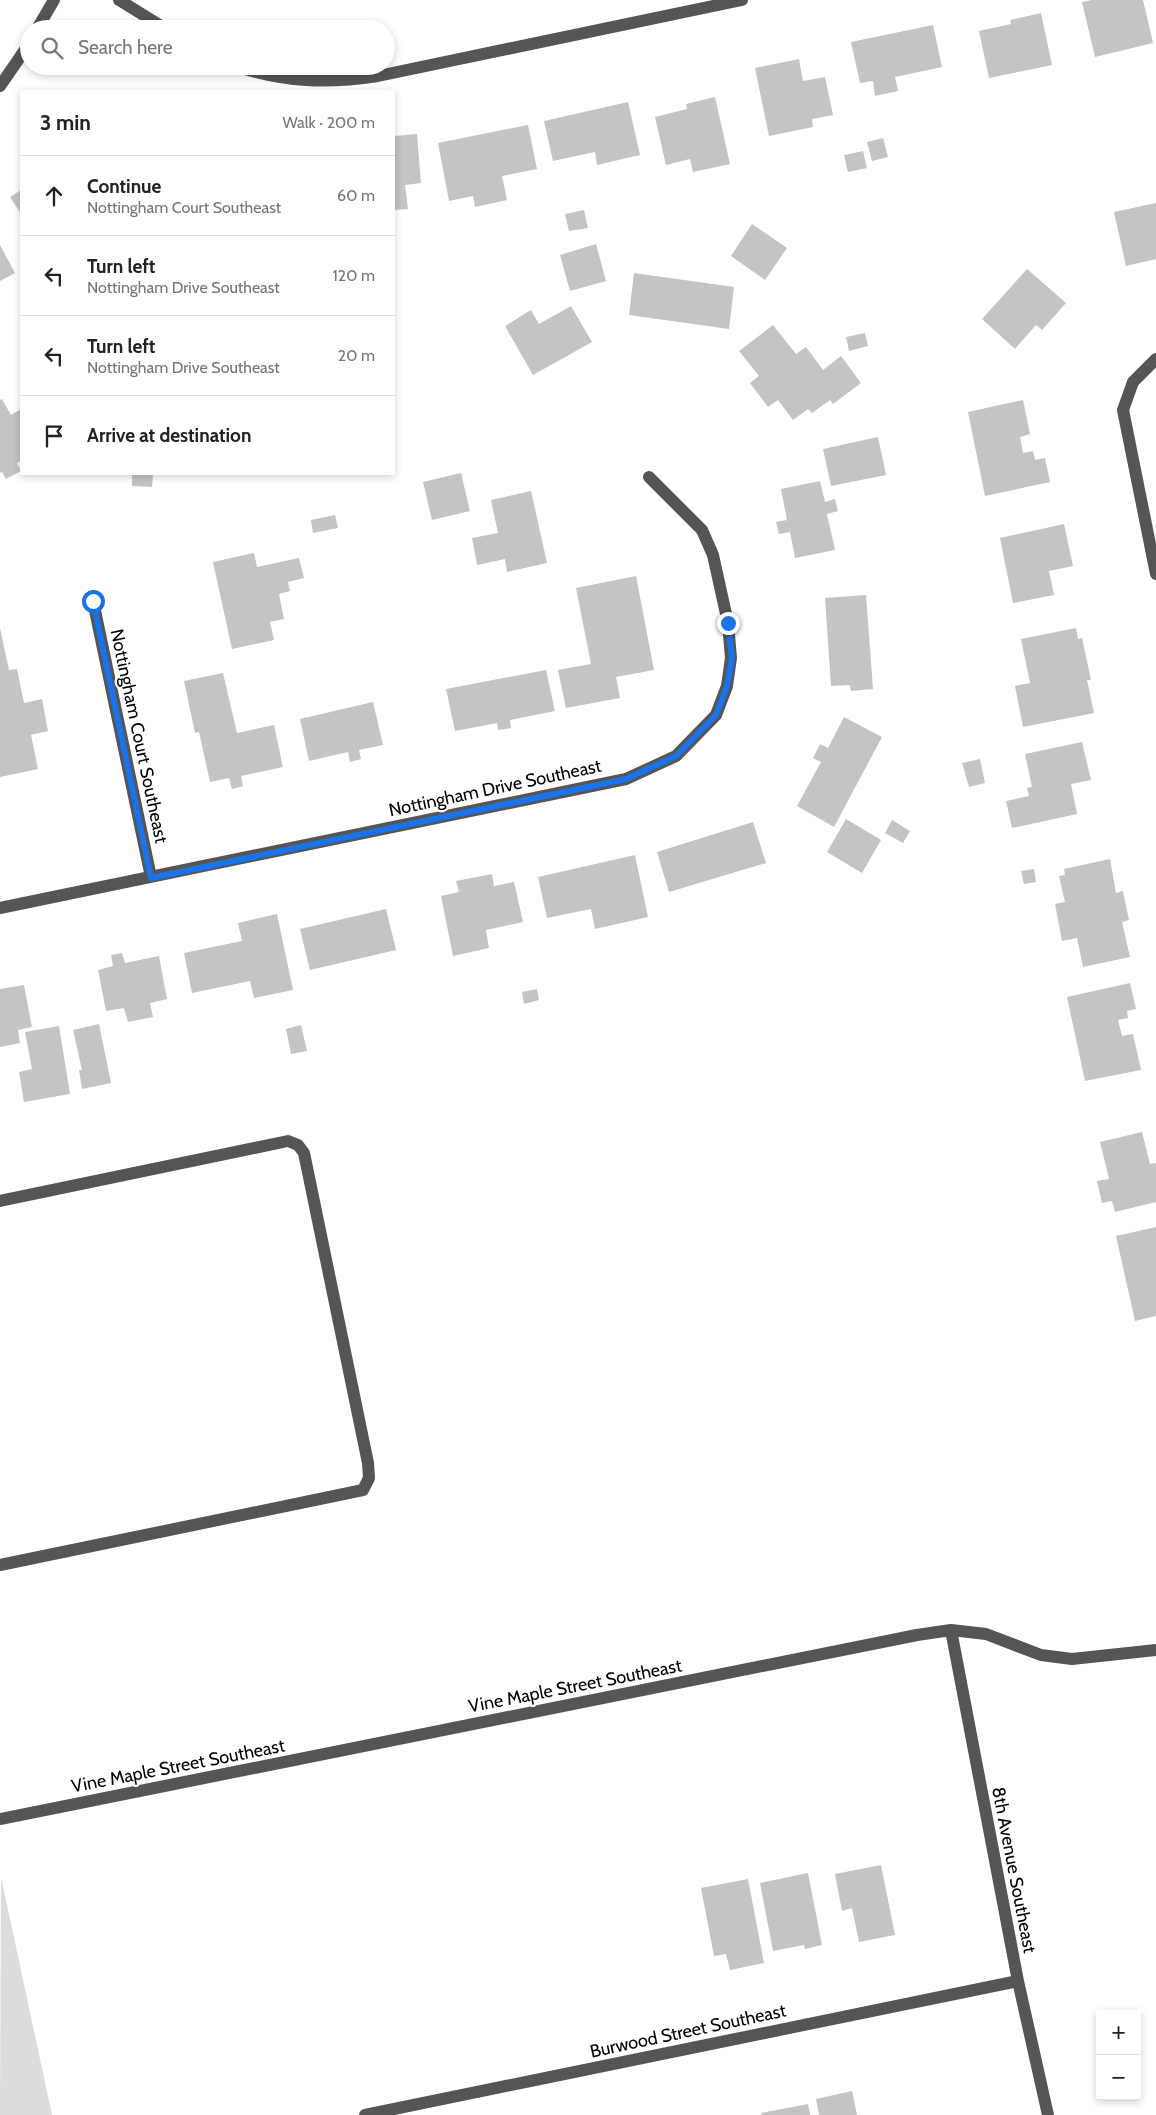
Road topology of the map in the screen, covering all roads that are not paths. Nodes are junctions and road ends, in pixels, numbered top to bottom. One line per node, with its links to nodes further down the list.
1 (54, 0): 4 (street)
2 (119, 0): 5 (street)
3 (742, 0): 7 (street)
4 (43, 20)
5 (151, 20)
6 (20, 57): 10 (street)
7 (395, 72)
8 (271, 75): 9 (street)
9 (383, 75)
10 (0, 86)
11 (1156, 359): 13 (street)
12 (649, 477): 15 (street, Nottingham Drive Southeast)
13 (1156, 574)
14 (93, 601): 15 (street, Nottingham Court Southeast)
15 (151, 878): 16 (street, Nottingham Drive Southeast)
16 (0, 908)
17 (0, 1201): 18 (street)
18 (0, 1565)
19 (951, 1630): 20 (street, Vine Maple Street Southeast); 21 (street, Vine Maple Street Southeast); 22 (street, 8th Avenue Southeast)
20 (1156, 1650)
21 (0, 1819)
22 (1018, 1981): 23 (street, Burwood Street Southeast); 24 (street, 8th Avenue Southeast)
23 (365, 2115)
24 (1048, 2115)

